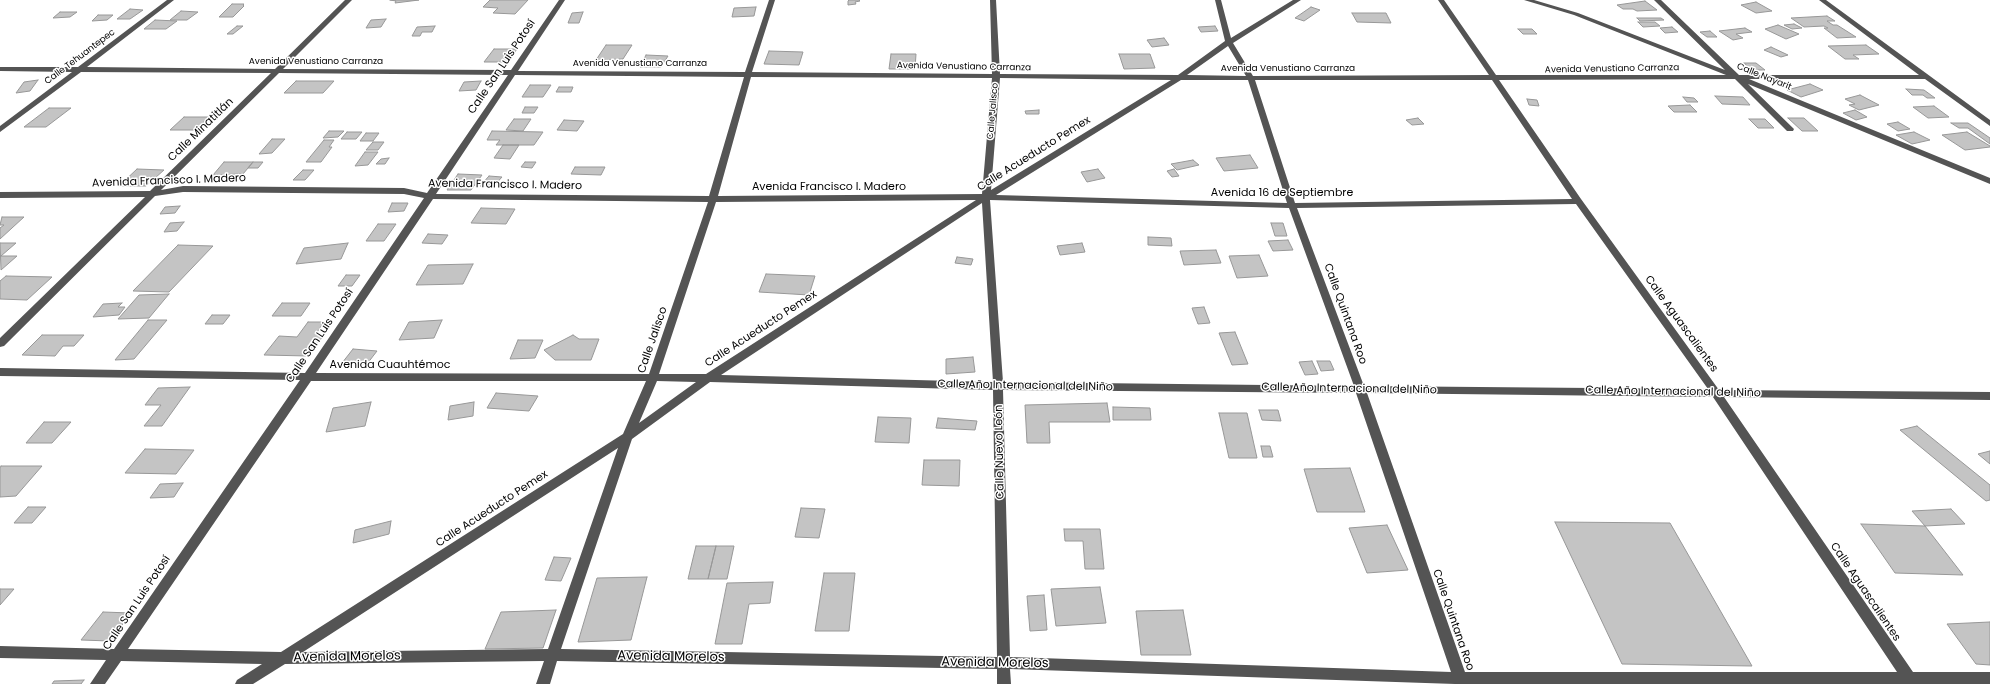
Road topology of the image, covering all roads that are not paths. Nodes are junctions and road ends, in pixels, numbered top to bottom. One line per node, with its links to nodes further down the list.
1 (172, 0): 14 (street, Calle Tehuantepec)
2 (349, 0): 15 (street, Calle Minatitlán)
3 (562, 0): 16 (street, Calle San Luis Potosí)
4 (772, 0): 17 (street, Calle Jalisco)
5 (993, 0): 18 (street, Calle Jalisco)
6 (1218, 0): 12 (street, Calle Quintana Roo)
7 (1298, 0): 12 (street, Calle Acueducto Pemex)
8 (1441, 0): 23 (street, Calle Aguascalientes)
9 (1527, 0): 19 (street, Calle Nayarit)
10 (1658, 0): 19 (street)
11 (1822, 0): 22 (street)
12 (1229, 42): 20 (street, Calle Acueducto Pemex); 21 (street, Calle Quintana Roo)
13 (0, 69): 14 (street, Avenida Venustiano Carranza)
14 (79, 69): 15 (street, Avenida Venustiano Carranza); 26 (street, Calle Tehuantepec)
15 (278, 71): 16 (street, Avenida Venustiano Carranza); 28 (street, Calle Minatitlán)
16 (513, 72): 17 (street, Avenida Venustiano Carranza); 30 (street, Calle San Luis Potosí)
17 (748, 74): 18 (street, Avenida Venustiano Carranza); 32 (street, Calle Jalisco)
18 (996, 76): 20 (street, Avenida Venustiano Carranza); 31 (street, Calle Jalisco)
19 (1737, 76): 22 (street, Avenida Venustiano Carranza); 23 (street, Avenida Venustiano Carranza); 25 (street); 27 (street, Calle Nayarit)
20 (1180, 77): 21 (street, Avenida Venustiano Carranza); 31 (street, Calle Acueducto Pemex)
21 (1251, 78): 23 (street, Avenida Venustiano Carranza); 34 (street, Calle Quintana Roo)
22 (1927, 78): 24 (street)
23 (1494, 79): 33 (street, Calle Aguascalientes)
24 (1990, 124)
25 (1790, 129)
26 (0, 130)
27 (1990, 181)
28 (152, 194): 29 (street, Avenida Francisco I. Madero); 30 (street, Avenida Francisco I. Madero); 35 (street, Calle Minatitlán)
29 (0, 195)
30 (428, 196): 32 (street, Avenida Francisco I. Madero); 37 (street, Calle San Luis Potosí)
31 (986, 197): 32 (street, Avenida Francisco I. Madero); 34 (street, Avenida 16 de Septiembre); 39 (street, Calle Acueducto Pemex); 40 (street, Calle Nuevo León)
32 (713, 199): 38 (street, Calle Jalisco)
33 (1578, 201): 34 (street, Avenida 16 de Septiembre); 42 (street, Calle Aguascalientes)
34 (1292, 206): 41 (street, Calle Quintana Roo)
35 (0, 344)
36 (0, 372): 37 (street, Avenida Cuauhtémoc)
37 (308, 377): 38 (street, Avenida Cuauhtémoc); 46 (street, Calle San Luis Potosí)
38 (653, 378): 39 (street, Avenida Cuauhtémoc); 44 (street, Calle Jalisco)
39 (708, 378): 40 (street, Calle Año Internacional del Niño); 44 (street, Calle Acueducto Pemex)
40 (998, 386): 41 (street, Calle Año Internacional del Niño); 49 (street, Calle Nuevo León)
41 (1360, 389): 42 (street, Calle Año Internacional del Niño); 52 (street, Calle Quintana Roo)
42 (1716, 393): 43 (street, Calle Año Internacional del Niño); 51 (street, Calle Aguascalientes)
43 (1990, 396)
44 (627, 437): 47 (street, Calle Jalisco); 48 (street, Calle Acueducto Pemex)
45 (0, 652): 46 (street, Avenida Morelos)
46 (116, 654): 48 (street, Avenida Morelos); 53 (street, Calle San Luis Potosí)
47 (552, 655): 48 (street, Avenida Morelos); 49 (street, Avenida Morelos); 55 (street, Calle Jalisco)
48 (282, 658): 54 (street, Calle Acueducto Pemex)
49 (1004, 663): 52 (street, Avenida Morelos); 56 (street, Calle Nuevo León)
50 (1990, 678): 51 (street, Avenida Morelos)
51 (1911, 680): 52 (street, Avenida Morelos)
52 (1461, 681)
53 (97, 684)
54 (242, 684)
55 (543, 684)
56 (1004, 684)

